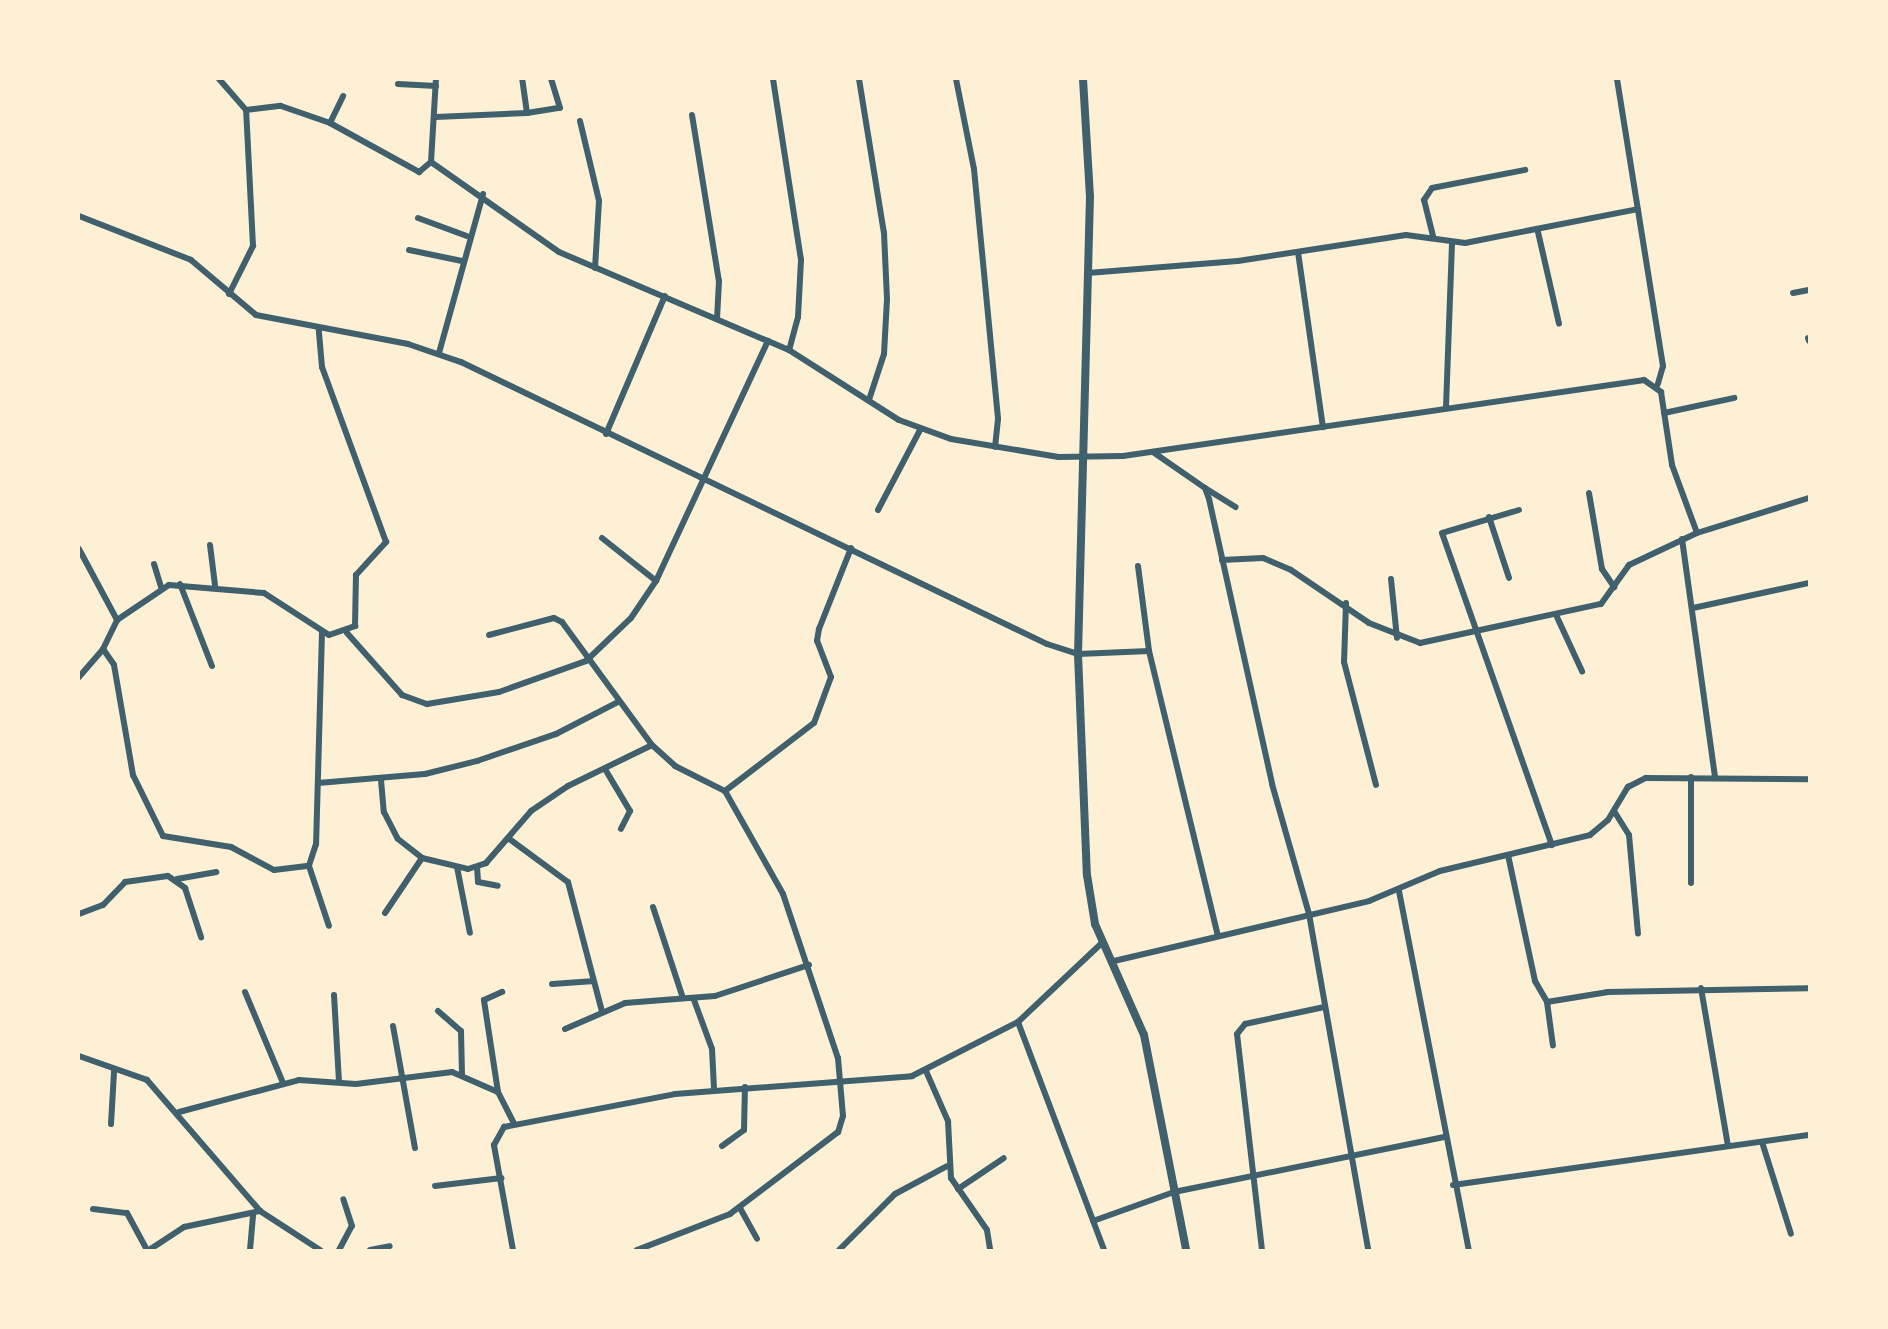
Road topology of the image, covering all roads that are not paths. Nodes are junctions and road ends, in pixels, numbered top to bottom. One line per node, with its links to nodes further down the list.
1 (219, 79): 12 (street)
2 (522, 79): 13 (street)
3 (551, 79): 13 (street)
4 (773, 79): 41 (street)
5 (859, 79): 45 (street)
6 (956, 79): 51 (street)
7 (1083, 79): 32 (street)
8 (1617, 79): 21 (street)
9 (436, 82): 10 (street); 15 (street)
10 (398, 84)
11 (343, 96): 17 (street)
12 (246, 110): 17 (street); 34 (street)
13 (527, 113): 15 (street)
14 (691, 115): 37 (street)
15 (436, 117): 18 (street)
16 (580, 121): 31 (street)
17 (330, 123): 18 (street)
18 (431, 162): 20 (street)
19 (1524, 170): 26 (street)
20 (483, 194): 25 (street); 31 (street)
21 (1637, 209): 24 (street); 43 (street)
22 (79, 216): 34 (street)
23 (418, 218): 25 (street)
24 (1538, 232): 27 (street); 38 (street)
25 (467, 236): 30 (street)
26 (1433, 236): 27 (street); 29 (street)
27 (1452, 244): 46 (street)
28 (409, 250): 30 (street)
29 (1298, 251): 32 (street); 48 (street)
30 (462, 261): 42 (street)
31 (595, 268): 36 (street)
32 (1088, 273): 53 (street)
33 (1809, 290): 35 (street)
34 (229, 293): 39 (street)
35 (1793, 293)
36 (665, 296): 37 (street); 50 (street)
37 (717, 317): 40 (street)
38 (1559, 324)
39 (319, 330): 42 (street); 85 (street)
40 (768, 341): 41 (street); 54 (street)
41 (789, 350): 45 (street)
42 (439, 353): 50 (street)
43 (1658, 384): 46 (street); 47 (street)
44 (1734, 398): 47 (street)
45 (869, 400): 49 (street)
46 (1446, 407): 48 (street)
47 (1664, 413): 62 (street)
48 (1323, 427): 52 (street)
49 (920, 430): 51 (street); 59 (street)
50 (606, 434): 54 (street)
51 (995, 447): 53 (street)
52 (1153, 452): 53 (street); 55 (street)
53 (1083, 457): 90 (street)
54 (705, 482): 66 (street); 73 (street)
55 (1205, 488): 58 (street); 68 (street)
56 (1589, 493): 78 (street)
57 (1809, 498): 62 (street)
58 (1236, 507)
59 (877, 510)
60 (1519, 510): 61 (street)
61 (1489, 517): 71 (street); 84 (street)
62 (1697, 533): 64 (street)
63 (602, 538): 73 (street)
64 (1682, 538): 78 (street); 80 (street)
65 (210, 545): 76 (street)
66 (851, 548): 90 (street); 104 (street)
67 (79, 549): 82 (street)
68 (1222, 559): 79 (street); 122 (street)
69 (154, 564): 77 (street)
70 (1138, 566): 89 (street)
71 (1509, 578)
72 (1391, 579): 87 (street)
73 (656, 581): 91 (street)
74 (1809, 583): 80 (street)
75 (180, 584): 76 (street); 77 (street); 92 (street)
76 (215, 585): 83 (street)
77 (161, 587): 82 (street)
78 (1614, 587): 81 (street)
79 (1346, 603): 87 (street); 103 (street)
80 (1693, 608): 99 (street)
81 (1557, 617): 84 (street); 93 (street)
82 (117, 620): 88 (street)
83 (322, 632): 85 (street); 102 (street)
84 (1473, 632): 87 (street); 108 (street)
85 (347, 633): 91 (street)
86 (489, 635): 91 (street)
87 (1397, 638)
88 (103, 649): 94 (street); 111 (street)
89 (1149, 651): 90 (street); 126 (street)
90 (1078, 654): 128 (street)
91 (586, 661): 95 (street)
92 (212, 666)
93 (1582, 671)
94 (79, 677)
95 (618, 702): 96 (street); 101 (street)
96 (652, 745): 97 (street); 104 (street)
97 (605, 769): 106 (street); 107 (street)
98 (1691, 777): 99 (street); 105 (street); 116 (street)
99 (1715, 777): 100 (street)
100 (1809, 779)
101 (381, 780): 102 (street); 110 (street)
102 (318, 783): 111 (street)
103 (1376, 785)
104 (725, 791): 130 (street)
105 (1614, 811): 108 (street); 125 (street)
106 (621, 829)
107 (508, 838): 113 (street); 131 (street)
108 (1552, 845): 109 (street)
109 (1508, 855): 118 (street); 140 (street)
110 (422, 858): 112 (street); 120 (street)
111 (309, 866): 123 (street)
112 (457, 867): 113 (street); 124 (street)
113 (477, 867): 117 (street)
114 (216, 872): 115 (street)
115 (177, 879): 121 (street); 127 (street)
116 (1691, 883)
117 (498, 886)
118 (1399, 891): 122 (street); 163 (street)
119 (653, 907): 138 (street)
120 (385, 913)
121 (79, 914)
122 (1309, 915): 126 (street); 141 (street)
123 (329, 926)
124 (470, 933)
125 (1638, 934)
126 (1218, 936): 129 (street)
127 (201, 937)
128 (1103, 942): 129 (street); 144 (street)
129 (1114, 961): 176 (street)
130 (809, 965): 139 (street); 155 (street)
131 (590, 981): 132 (street); 143 (street)
132 (552, 984)
133 (1702, 988): 134 (street); 140 (street); 166 (street)
134 (1809, 988)
135 (245, 992): 154 (street)
136 (502, 992): 158 (street)
137 (334, 995): 153 (street)
138 (682, 998): 139 (street); 143 (street)
139 (694, 1000): 157 (street)
140 (1547, 1002): 147 (street)
141 (1324, 1007): 168 (street); 171 (street)
142 (438, 1011): 151 (street)
143 (602, 1012): 146 (street)
144 (1018, 1022): 149 (street); 181 (street)
145 (393, 1026): 152 (street)
146 (565, 1029)
147 (1553, 1046)
148 (79, 1056): 150 (street)
149 (926, 1071): 155 (street); 170 (street)
150 (114, 1072): 159 (street); 160 (street)
151 (462, 1075): 152 (street); 158 (street)
152 (403, 1077): 153 (street); 167 (street)
153 (339, 1081): 154 (street)
154 (283, 1083): 159 (street)
155 (841, 1085): 156 (street); 178 (street)
156 (745, 1087): 157 (street); 165 (street)
157 (714, 1089): 161 (street)
158 (498, 1092): 161 (street)
159 (179, 1112): 180 (street)
160 (111, 1124)
161 (514, 1124): 172 (street)
162 (1809, 1135): 164 (street)
163 (1445, 1137): 168 (street); 173 (street)
164 (1762, 1142): 166 (street); 182 (street)
165 (722, 1146)
166 (1728, 1146): 173 (street)
167 (415, 1149)
168 (1352, 1153): 171 (street); 198 (street)
169 (1004, 1158): 175 (street)
170 (947, 1166): 175 (street); 193 (street)
171 (1252, 1174): 176 (street); 197 (street)
172 (502, 1178): 174 (street); 191 (street)
173 (1453, 1185): 199 (street)
174 (435, 1186)
175 (958, 1189): 185 (street)
176 (1174, 1192): 181 (street); 196 (street)
177 (343, 1199): 189 (street)
178 (740, 1208): 183 (street); 192 (street)
179 (93, 1209): 186 (street)
180 (256, 1213): 186 (street); 187 (street); 188 (street)
181 (1093, 1222): 195 (street)
182 (1791, 1234)
183 (757, 1239)
184 (390, 1246): 190 (street)
185 (991, 1246): 194 (street)
186 (148, 1250)
187 (250, 1250)
188 (320, 1250)
189 (339, 1250)
190 (370, 1250)
191 (513, 1250)
192 (637, 1250)
193 (839, 1250)
194 (998, 1250)
195 (1104, 1250)
196 (1186, 1250)
197 (1262, 1250)
198 (1368, 1250)
199 (1469, 1250)

